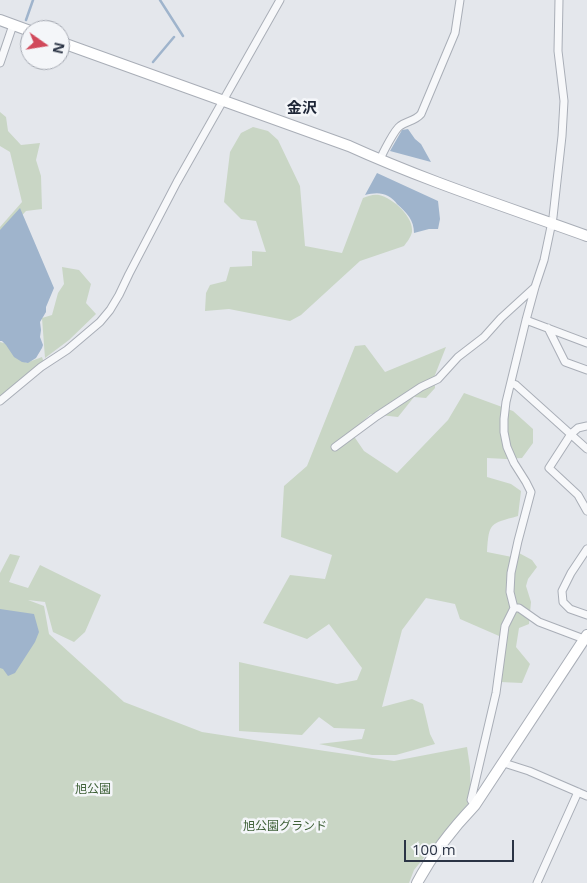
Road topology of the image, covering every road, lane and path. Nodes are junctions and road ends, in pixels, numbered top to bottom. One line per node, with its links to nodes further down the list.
1 (280, 0): 9 (street)
2 (460, 0): 10 (street)
3 (559, 0): 11 (street)
4 (0, 20): 5 (street)
5 (13, 25): 6 (street); 8 (street)
6 (20, 27)
7 (70, 46): 9 (street)
8 (0, 63)
9 (223, 100): 10 (street); 19 (street)
10 (382, 161): 11 (street)
11 (552, 223): 12 (street); 13 (street)
12 (587, 236)
13 (535, 287): 14 (street); 22 (street)
14 (526, 320): 15 (street); 18 (street)
15 (548, 328): 16 (street); 17 (street)
16 (587, 343)
17 (587, 370)
18 (511, 383): 21 (street); 26 (street)
19 (0, 401)
20 (587, 426): 21 (street)
21 (571, 434): 23 (street); 24 (street)
22 (335, 447)
23 (587, 449)
24 (587, 511)
25 (587, 549): 27 (street)
26 (514, 608): 28 (street); 32 (street)
27 (587, 615)
28 (586, 637): 29 (street)
29 (504, 763): 30 (street); 32 (street)
30 (578, 792): 31 (street); 34 (street)
31 (587, 796)
32 (475, 805): 33 (street)
33 (417, 883)
34 (537, 883)

